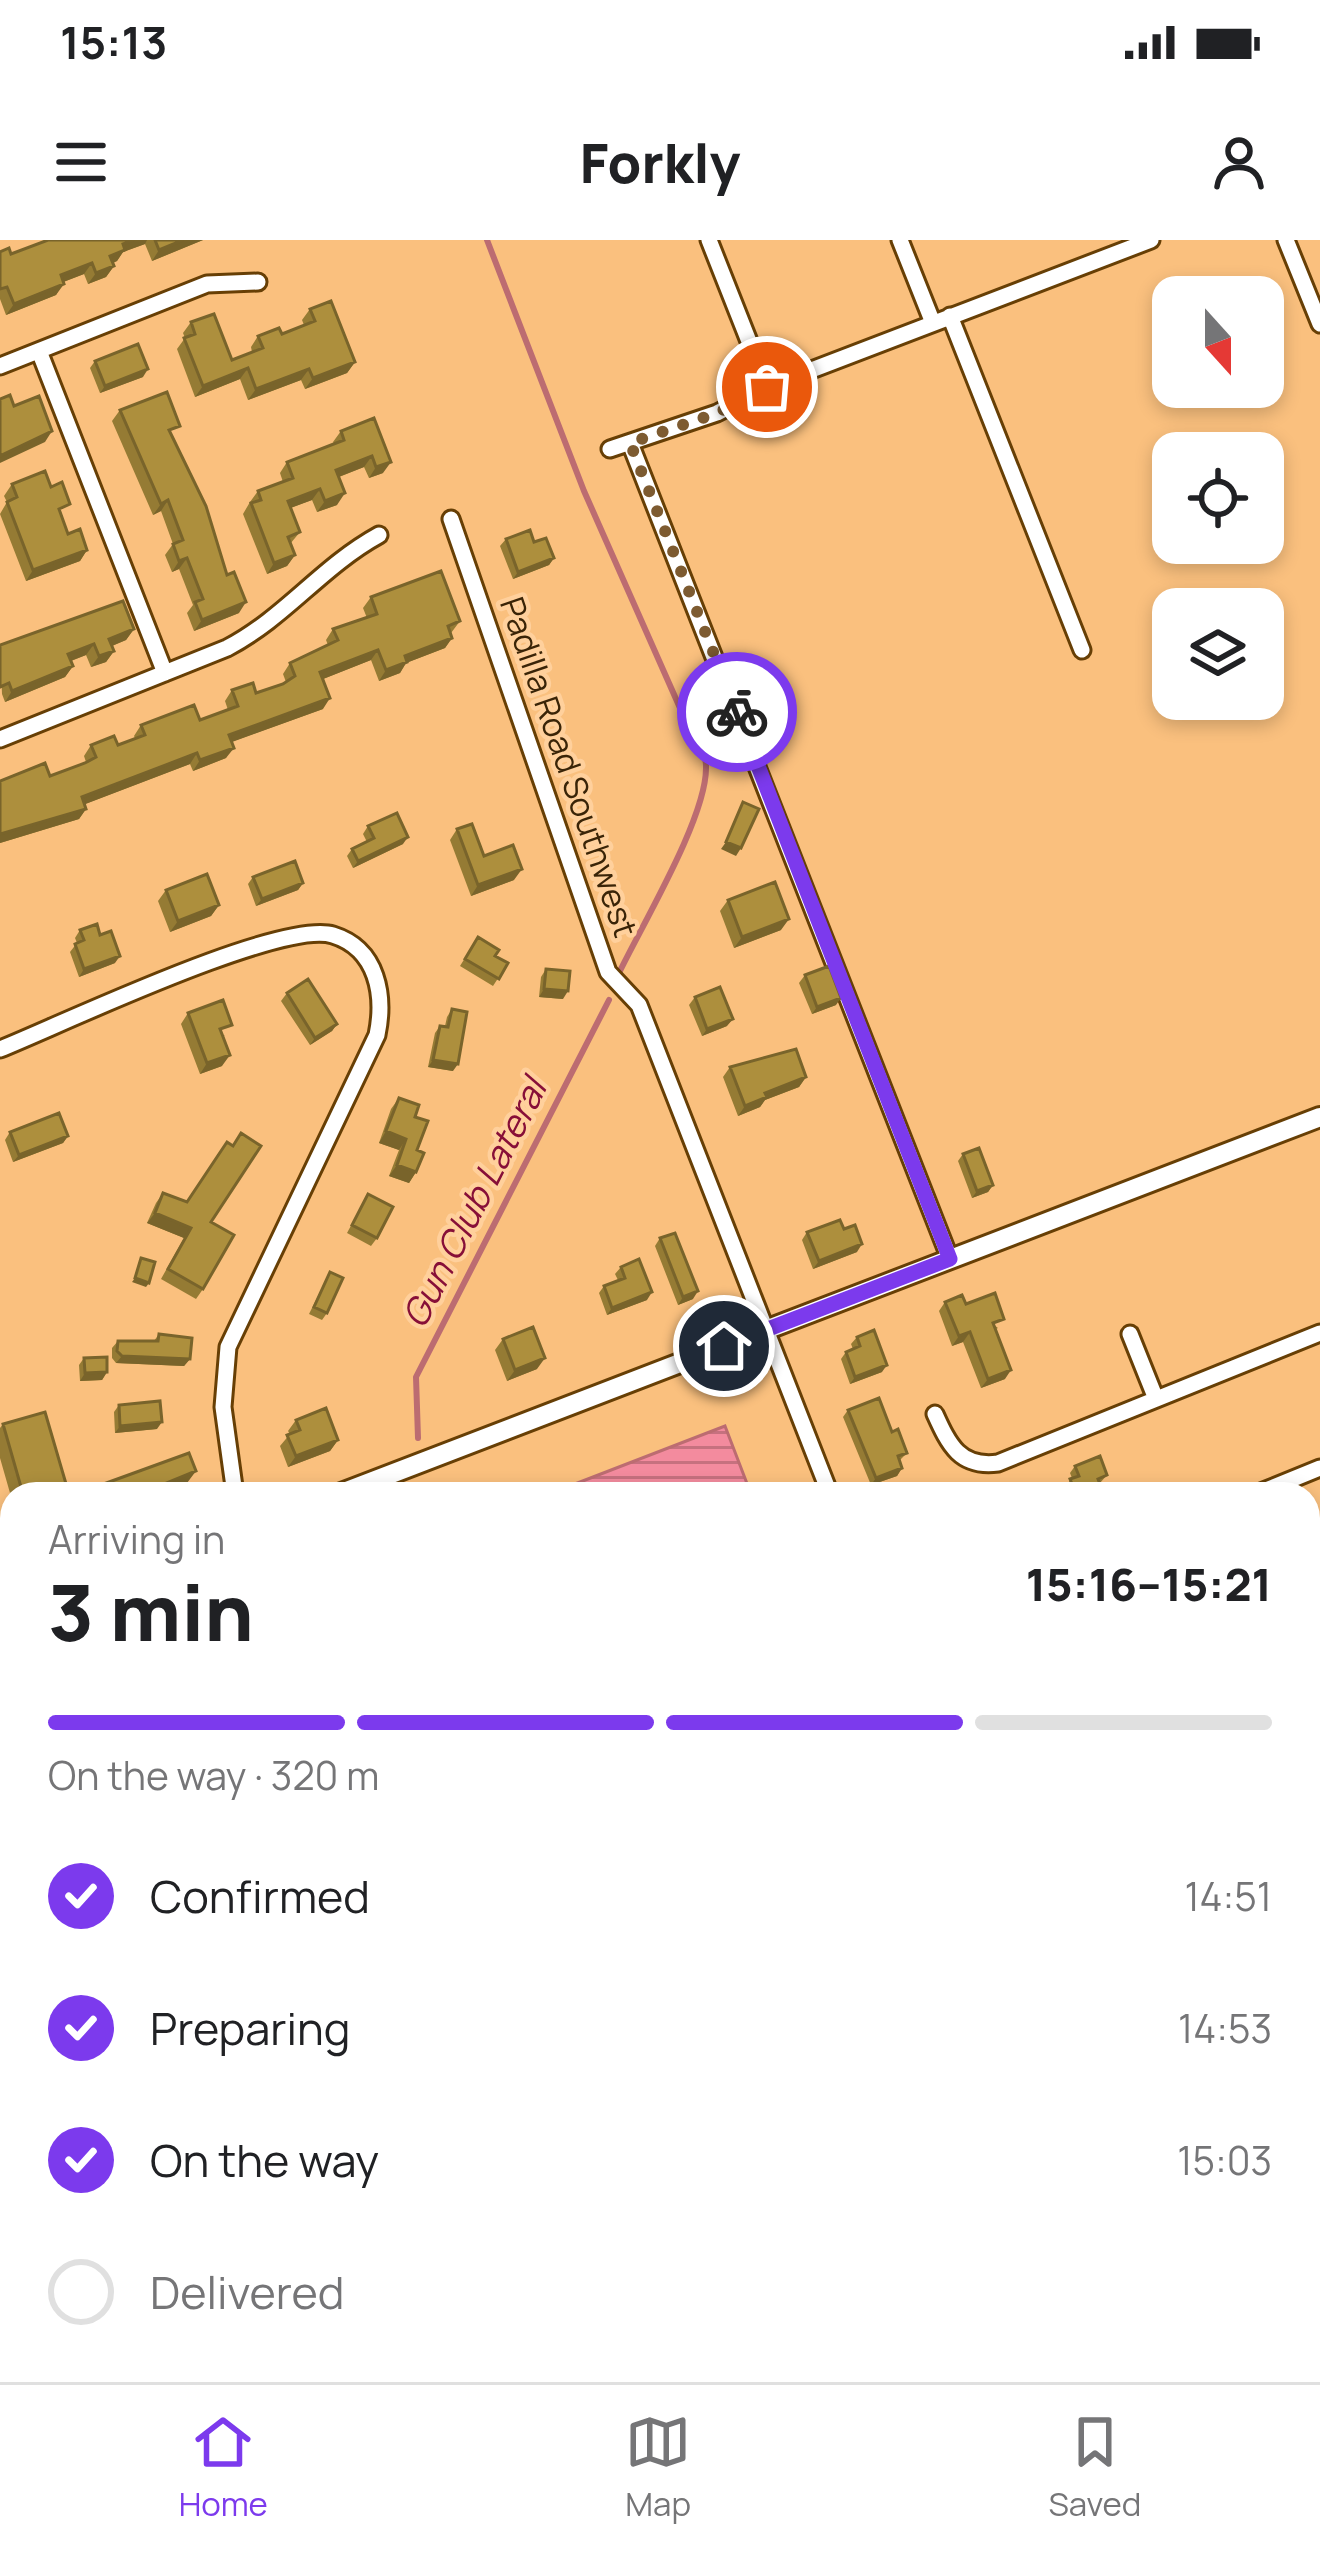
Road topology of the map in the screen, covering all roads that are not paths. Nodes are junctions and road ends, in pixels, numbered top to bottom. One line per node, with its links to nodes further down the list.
1 (709, 240): 11 (street)
2 (899, 240): 7 (street)
3 (1150, 240): 6 (street)
4 (1286, 240): 8 (street)
5 (258, 282): 9 (street)
6 (950, 316): 7 (street); 16 (street)
7 (933, 323): 11 (street)
8 (1320, 324)
9 (39, 351): 10 (street); 17 (street)
10 (0, 366)
11 (767, 387): 12 (street)
12 (630, 443): 13 (street); 21 (street)
13 (610, 448)
14 (451, 519): 22 (street, Padilla Road Southwest)
15 (379, 535): 17 (street)
16 (1082, 650)
17 (165, 673): 18 (street)
18 (0, 739)
19 (0, 1049): 28 (street)
20 (1320, 1117): 21 (street)
21 (950, 1259): 22 (street)
22 (765, 1330): 29 (street); 30 (street, Padilla Road Southwest)
23 (1320, 1333): 25 (street)
24 (1130, 1334): 25 (street)
25 (1156, 1399): 26 (street)
26 (935, 1414)
27 (1320, 1468): 31 (street)
28 (233, 1482)
29 (370, 1482)
30 (825, 1482)
31 (1286, 1482)

